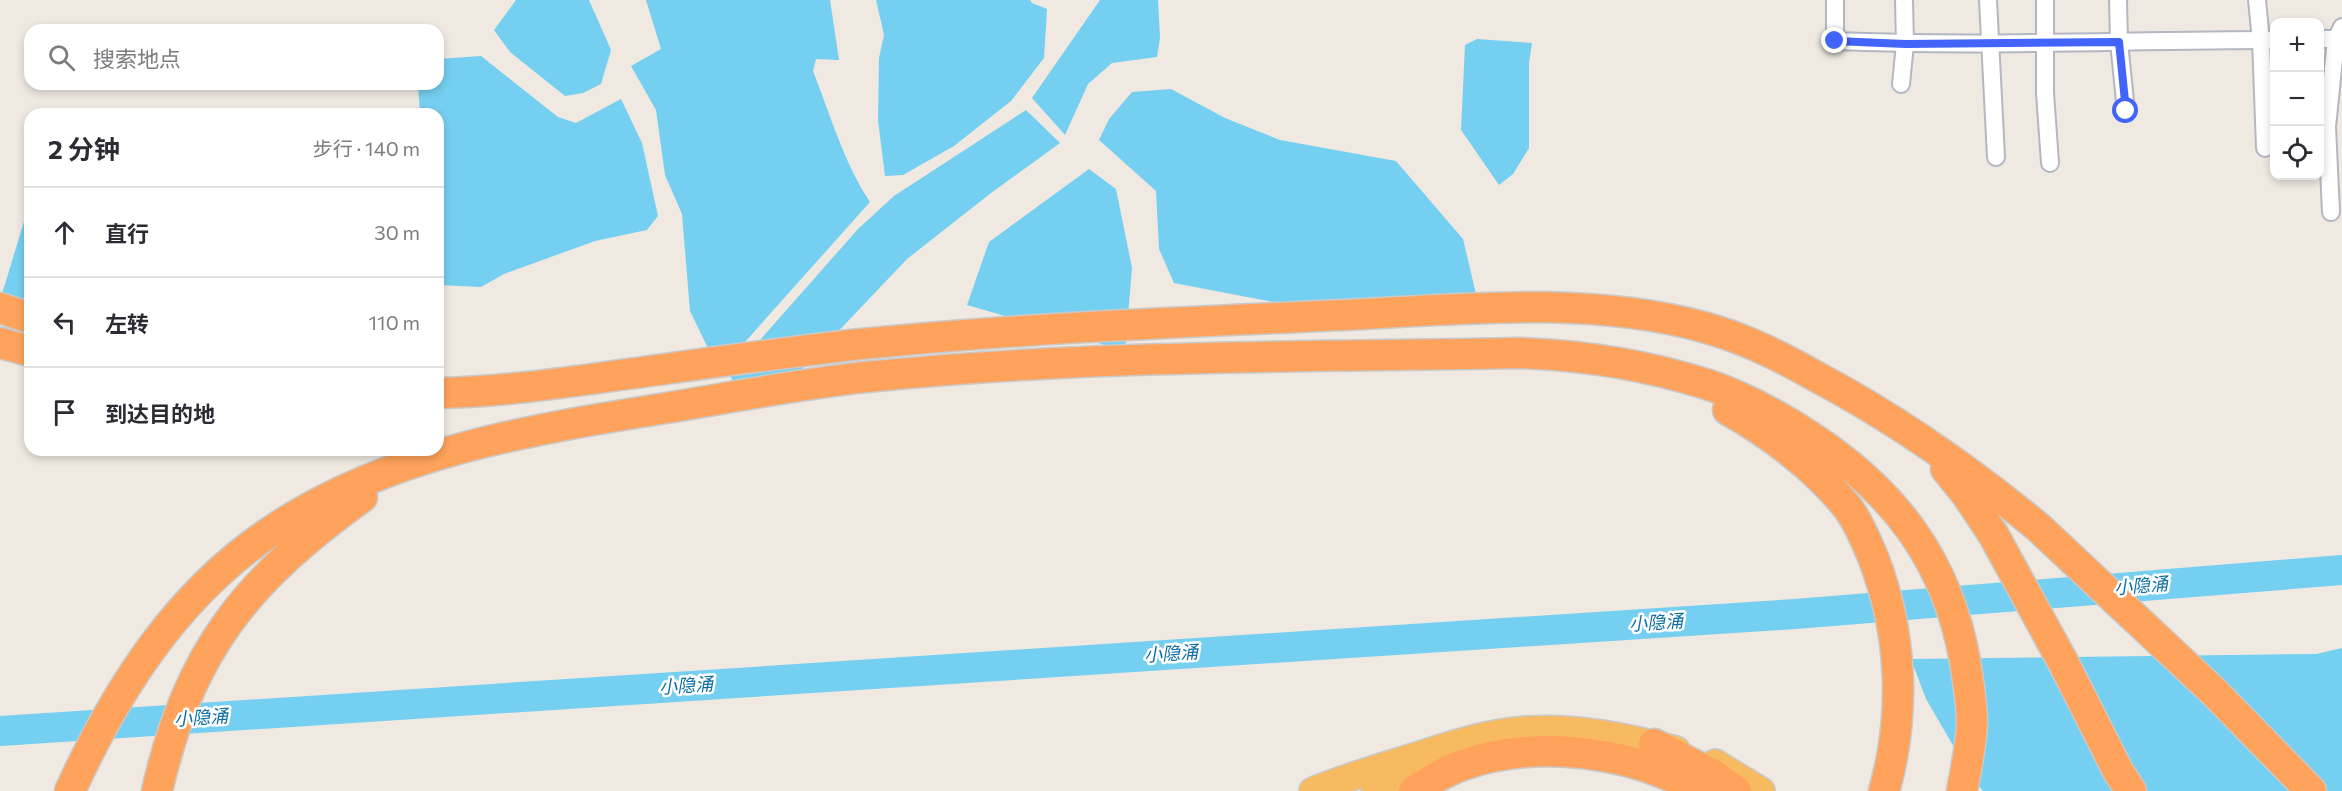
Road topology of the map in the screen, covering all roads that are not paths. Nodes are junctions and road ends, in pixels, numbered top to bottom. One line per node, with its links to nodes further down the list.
1 (1835, 0): 11 (street)
2 (1904, 0): 11 (street)
3 (1988, 0): 12 (street)
4 (2045, 0): 10 (street)
5 (2118, 0): 9 (street)
6 (2257, 0): 8 (street)
7 (2335, 36): 18 (street)
8 (2268, 40): 9 (street); 15 (street)
9 (2119, 42): 10 (street); 14 (street)
10 (2046, 43): 12 (street); 17 (street)
11 (1905, 44): 12 (street); 13 (street)
12 (1989, 44): 16 (street)
13 (1901, 84)
14 (2126, 111)
15 (2265, 148)
16 (1996, 157)
17 (2050, 163)
18 (2331, 212)
19 (0, 308): 20 (highway)
20 (24, 316)
21 (0, 343): 22 (highway)
22 (24, 349)
23 (1648, 369): 26 (highway); 39 (highway); 40 (highway)
24 (444, 393): 25 (highway)
25 (1891, 419): 41 (highway); 42 (highway)
26 (444, 454)
27 (438, 456): 28 (highway)
28 (424, 460): 31 (highway); 32 (highway)
29 (1654, 744): 30 (highway); 37 (highway); 38 (highway)
30 (1443, 747): 33 (highway); 34 (highway)
31 (70, 791)
32 (157, 791)
33 (1313, 791)
34 (1375, 791)
35 (1414, 791): 36 (highway)
36 (1699, 791)
37 (1736, 791)
38 (1761, 791)
39 (1884, 791)
40 (1962, 791)
41 (2131, 791)
42 (2311, 791)

